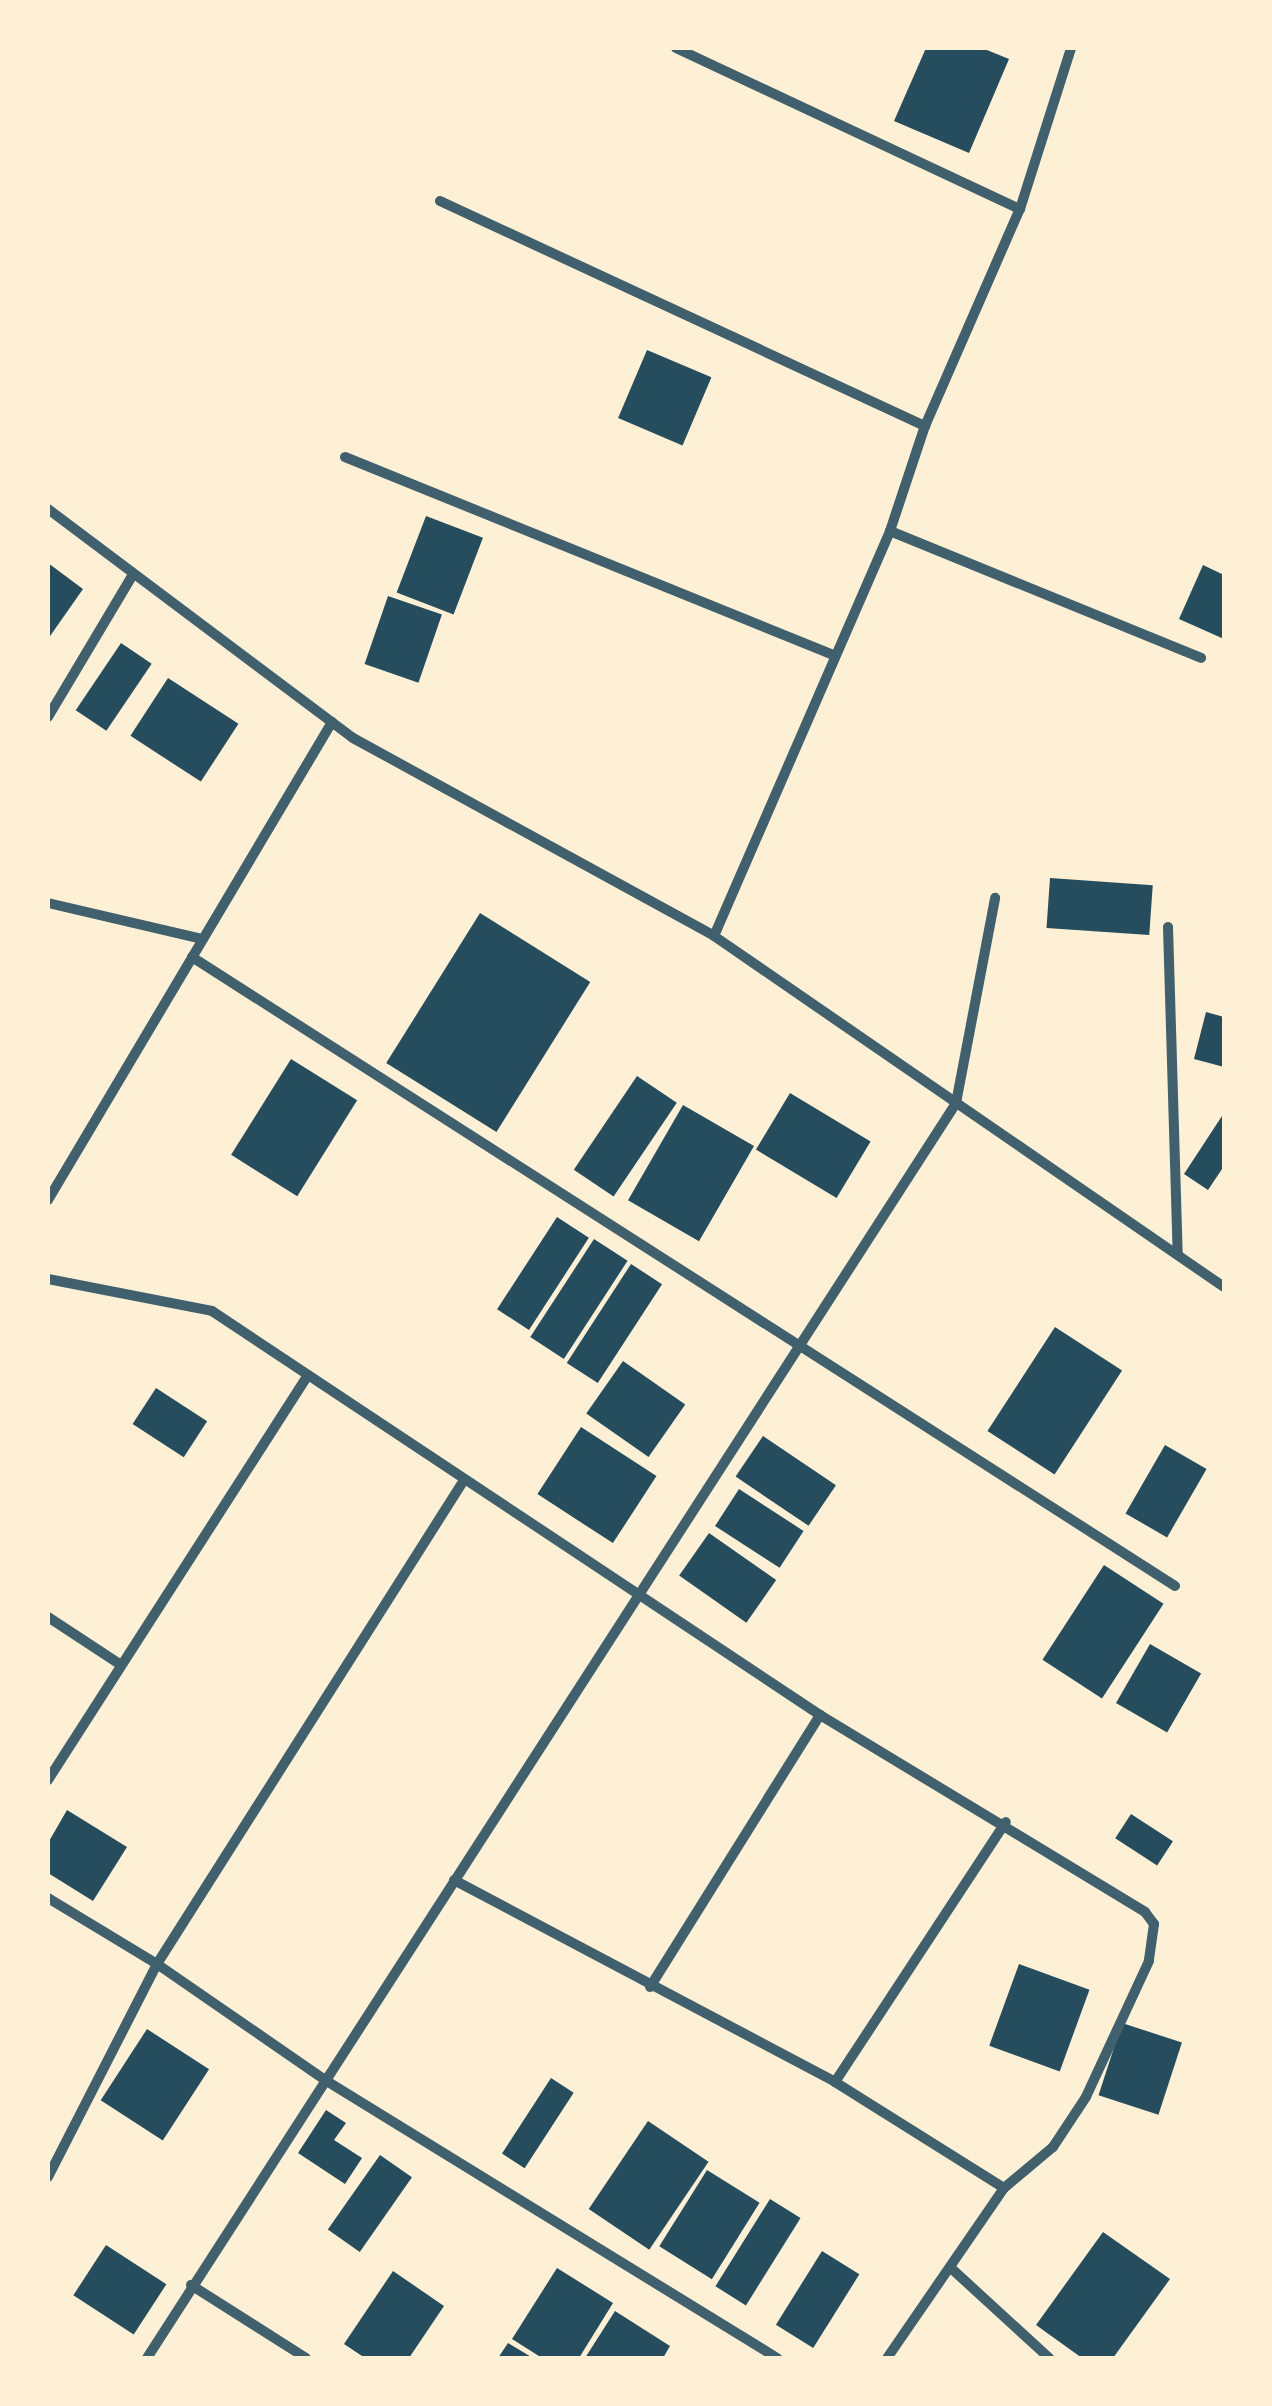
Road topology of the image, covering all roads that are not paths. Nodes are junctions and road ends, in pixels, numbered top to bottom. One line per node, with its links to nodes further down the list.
1 (676, 48): 4 (street)
2 (1071, 48): 4 (street)
3 (440, 201): 5 (street)
4 (1020, 209): 5 (street)
5 (925, 426): 8 (street)
6 (344, 457): 10 (street)
7 (48, 509): 9 (street)
8 (890, 531): 10 (street); 11 (street)
9 (132, 576): 12 (street); 13 (street)
10 (831, 654): 18 (street)
11 (1201, 658)
12 (48, 717)
13 (332, 722): 18 (street); 19 (street)
14 (48, 887): 16 (street)
15 (995, 898): 21 (street)
16 (51, 903): 19 (street)
17 (1168, 927): 23 (street)
18 (714, 936): 21 (street)
19 (203, 939): 20 (street)
20 (192, 956): 22 (street); 26 (street)
21 (956, 1103): 23 (street); 26 (street)
22 (48, 1200)
23 (1178, 1255): 25 (street)
24 (48, 1279): 27 (street)
25 (1224, 1287)
26 (799, 1348): 29 (street); 30 (street)
27 (308, 1375): 28 (street); 32 (street)
28 (464, 1480): 30 (street); 38 (street)
29 (1175, 1586)
30 (638, 1597): 33 (street); 36 (street)
31 (48, 1617): 32 (street)
32 (121, 1665): 34 (street)
33 (820, 1714): 35 (street); 39 (street)
34 (48, 1780)
35 (1006, 1822): 41 (street); 43 (street)
36 (454, 1880): 39 (street); 40 (street)
37 (48, 1898): 38 (street)
38 (157, 1964): 40 (street); 42 (street)
39 (650, 1987): 41 (street)
40 (324, 2080): 45 (street); 48 (street)
41 (835, 2082): 43 (street)
42 (48, 2177)
43 (1004, 2188): 44 (street)
44 (952, 2270): 49 (street); 50 (street)
45 (190, 2285): 46 (street); 47 (street)
46 (147, 2358)
47 (306, 2358)
48 (777, 2358)
49 (887, 2358)
50 (1049, 2358)

